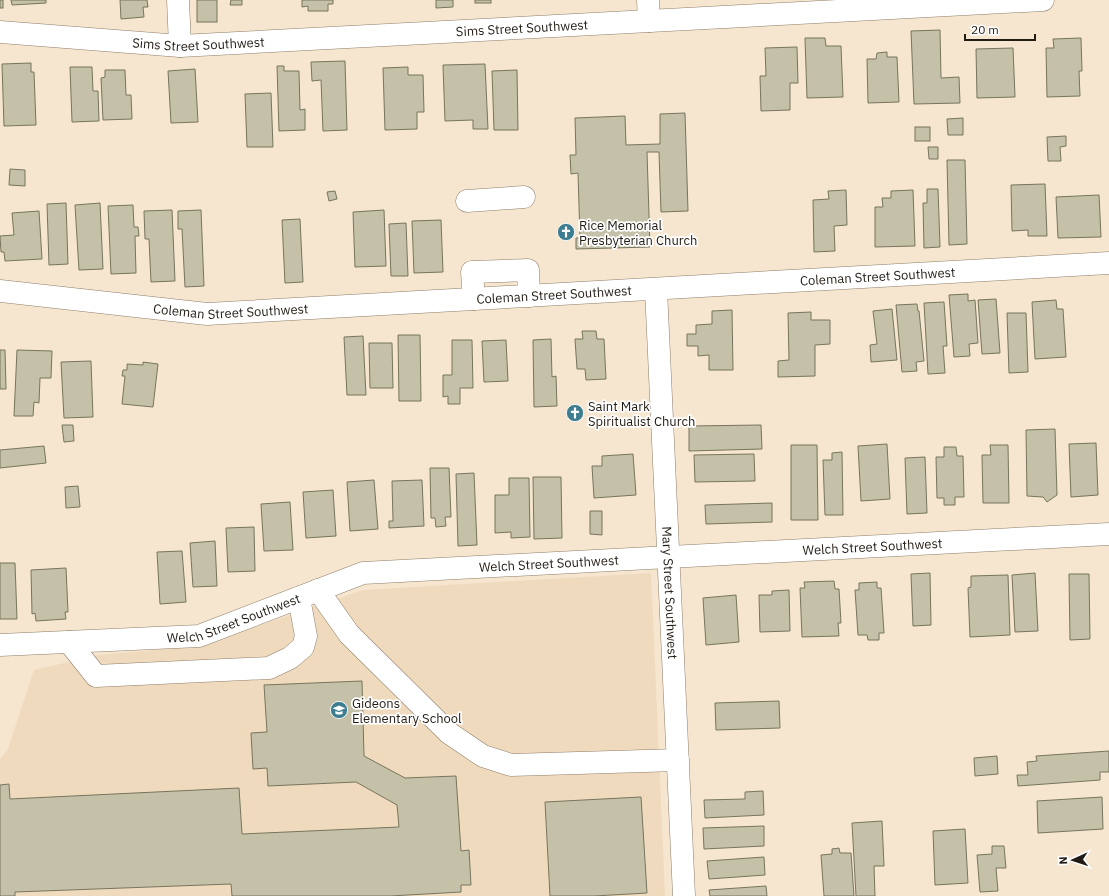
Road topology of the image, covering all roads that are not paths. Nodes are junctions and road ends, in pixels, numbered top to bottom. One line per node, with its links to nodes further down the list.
1 (178, 0): 5 (street)
2 (1043, 0): 3 (street, Sims Street Southwest)
3 (649, 10): 5 (street, Sims Street Southwest)
4 (0, 32): 5 (street, Sims Street Southwest)
5 (180, 46)
6 (524, 197): 7 (street)
7 (467, 201)
8 (1109, 263): 9 (street, Coleman Street Southwest)
9 (656, 289): 10 (street, Coleman Street Southwest); 12 (street, Mary Street Southwest)
10 (0, 291)
11 (1109, 534): 12 (street, Welch Street Southwest)
12 (668, 557): 13 (street, Welch Street Southwest); 16 (street, Mary Street Southwest)
13 (308, 594): 14 (street, Welch Street Southwest); 14 (street); 16 (street)
14 (69, 642): 15 (street, Welch Street Southwest)
15 (0, 645)
16 (678, 760): 17 (street, Mary Street Southwest)
17 (684, 896)

